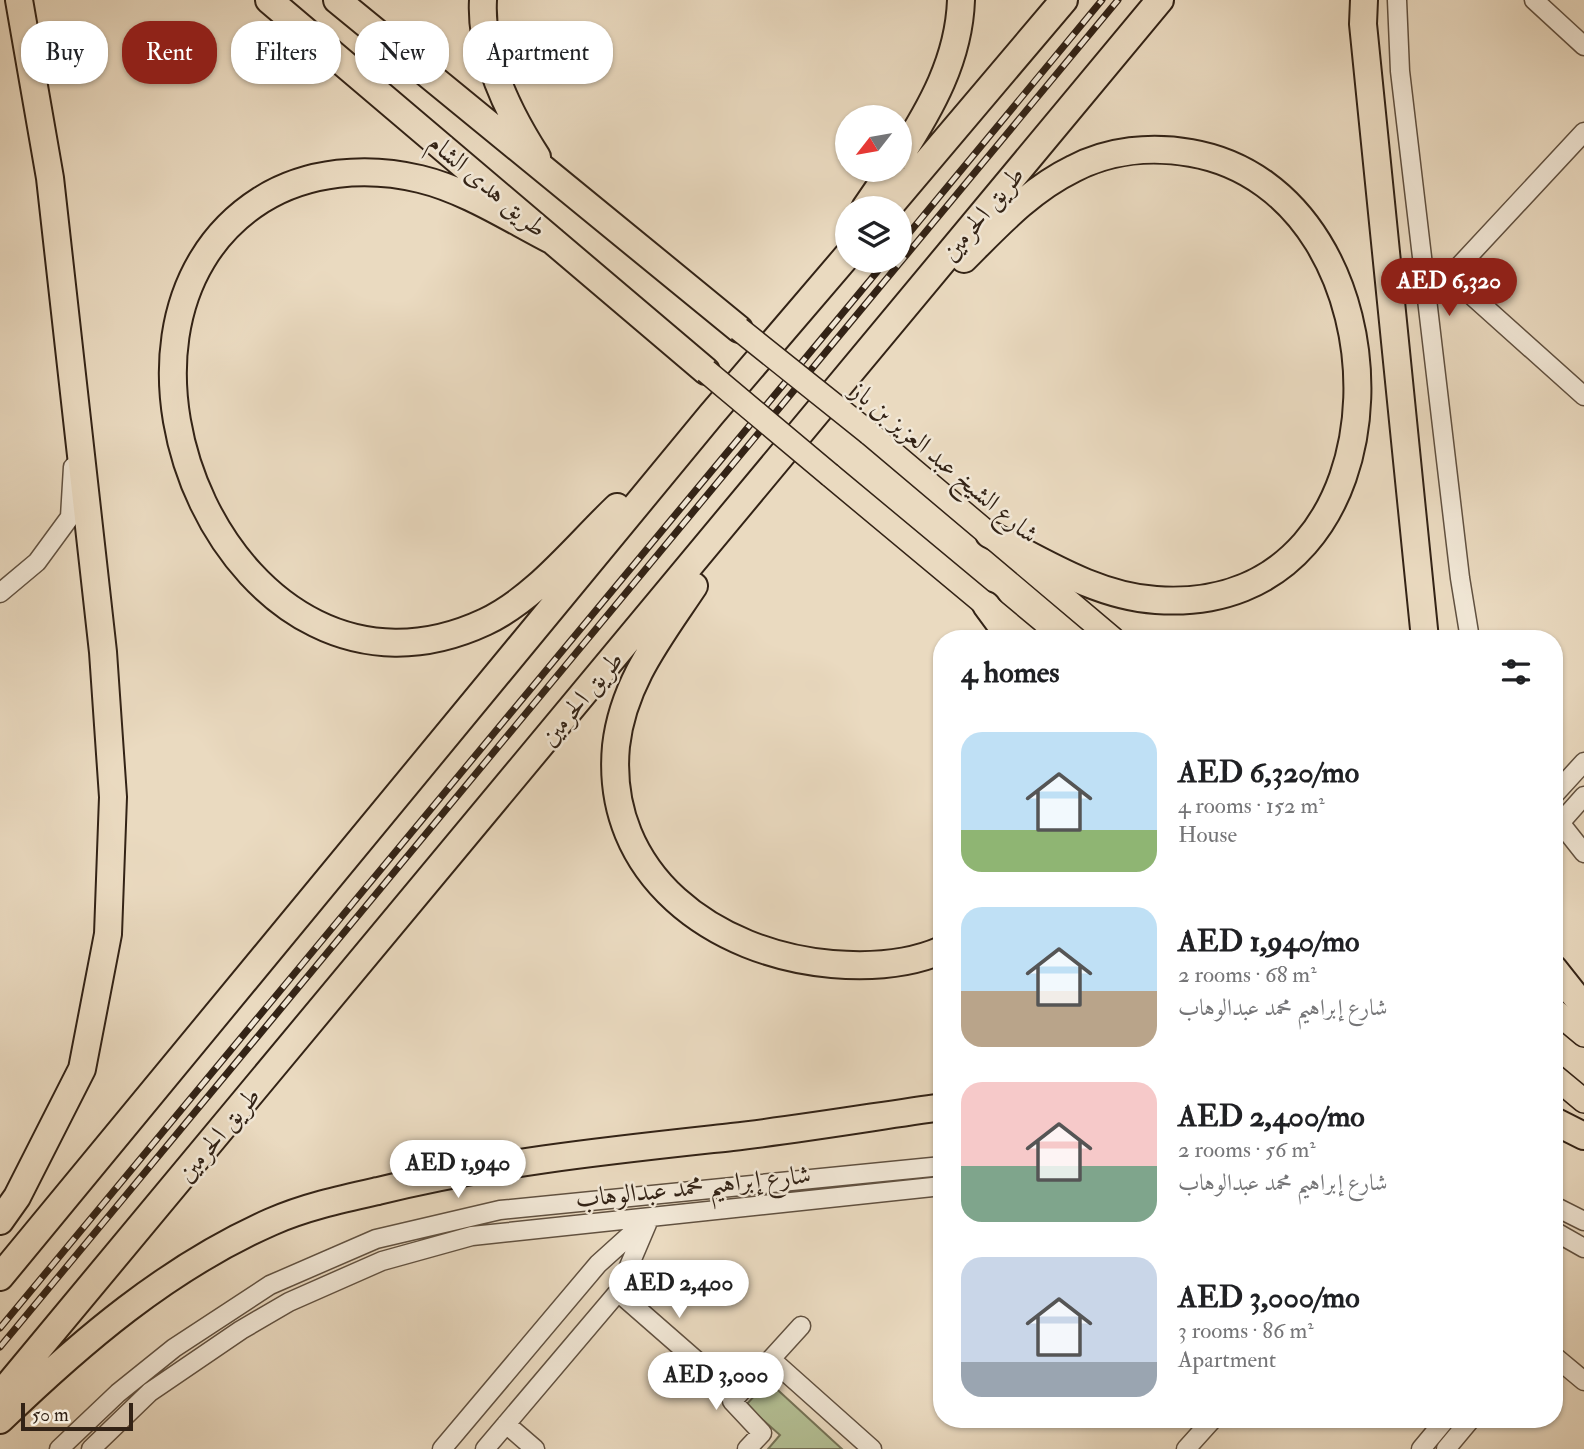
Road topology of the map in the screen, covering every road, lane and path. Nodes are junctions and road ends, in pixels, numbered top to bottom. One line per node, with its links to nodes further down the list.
1 (19, 0): 27 (highway)
2 (269, 0): 16 (highway, طريق هدى الشام)
3 (337, 0): 14 (highway)
4 (483, 0): 14 (highway)
5 (961, 0): 13 (highway)
6 (1064, 0): 15 (highway)
7 (1160, 0): 24 (highway, طريق الحرمين)
8 (1364, 0): 35 (highway)
9 (1397, 0): 20 (street)
10 (1534, 0): 11 (street)
11 (1584, 46)
12 (1584, 132): 19 (street)
13 (912, 136)
14 (555, 181): 22 (highway)
15 (898, 196)
16 (553, 240): 23 (highway, طريق هدى الشام); 26 (highway)
17 (835, 254): 21 (highway)
18 (835, 270): 21 (highway)
19 (1450, 276): 20 (street); 25 (street)
20 (1426, 286): 36 (street)
21 (790, 323): 26 (highway)
22 (739, 329): 29 (main road, شارع الشيخ عبد العزيز بن باز, bridge)
23 (706, 371): 31 (main road, bridge)
24 (844, 379): 28 (highway, طريق الحرمين); 29 (highway)
25 (1584, 396)
26 (711, 415): 61 (highway)
27 (76, 428): 30 (street); 57 (highway)
28 (777, 464): 43 (highway); 67 (highway, طريق الحرمين)
29 (989, 534): 34 (main road, شارع الشيخ عبد العزيز بن باز)
30 (0, 593)
31 (986, 605): 32 (highway); 33 (main road)
32 (1004, 630)
33 (1016, 630)
34 (1102, 630)
35 (1424, 630)
36 (1469, 630)
37 (1584, 762): 38 (street)
38 (1563, 785)
39 (1584, 796): 40 (street)
40 (1563, 814)
41 (1563, 827): 42 (street)
42 (1584, 853)
43 (933, 953)
44 (1563, 980): 45 (highway)
45 (1584, 1007)
46 (1563, 1018): 47 (main road)
47 (1584, 1035)
48 (1563, 1084): 49 (main road)
49 (1584, 1101)
50 (933, 1108): 69 (highway)
51 (1563, 1126): 52 (highway)
52 (1584, 1136)
53 (933, 1167): 74 (street)
54 (933, 1187): 56 (street, شارع إبراهيم محمد عبدالوهاب)
55 (1563, 1210): 58 (street)
56 (649, 1218): 62 (street); 75 (street, شارع إبراهيم محمد عبدالوهاب); 76 (street)
57 (0, 1221)
58 (1584, 1221)
59 (1563, 1236): 60 (street)
60 (1584, 1248)
61 (0, 1277)
62 (618, 1292): 68 (street); 70 (street)
63 (801, 1326): 64 (street)
64 (771, 1359): 68 (street); 80 (street)
65 (1563, 1364): 66 (street)
66 (1584, 1381)
67 (0, 1395)
68 (737, 1395): 79 (street)
69 (0, 1420)
70 (506, 1424): 77 (street); 78 (street)
71 (1205, 1428): 81 (street)
72 (1438, 1428): 82 (street)
73 (1464, 1428): 83 (street)
74 (59, 1449)
75 (92, 1449)
76 (442, 1449)
77 (485, 1449)
78 (535, 1449)
79 (747, 1449)
80 (872, 1449)
81 (1186, 1449)
82 (1421, 1449)
83 (1446, 1449)

